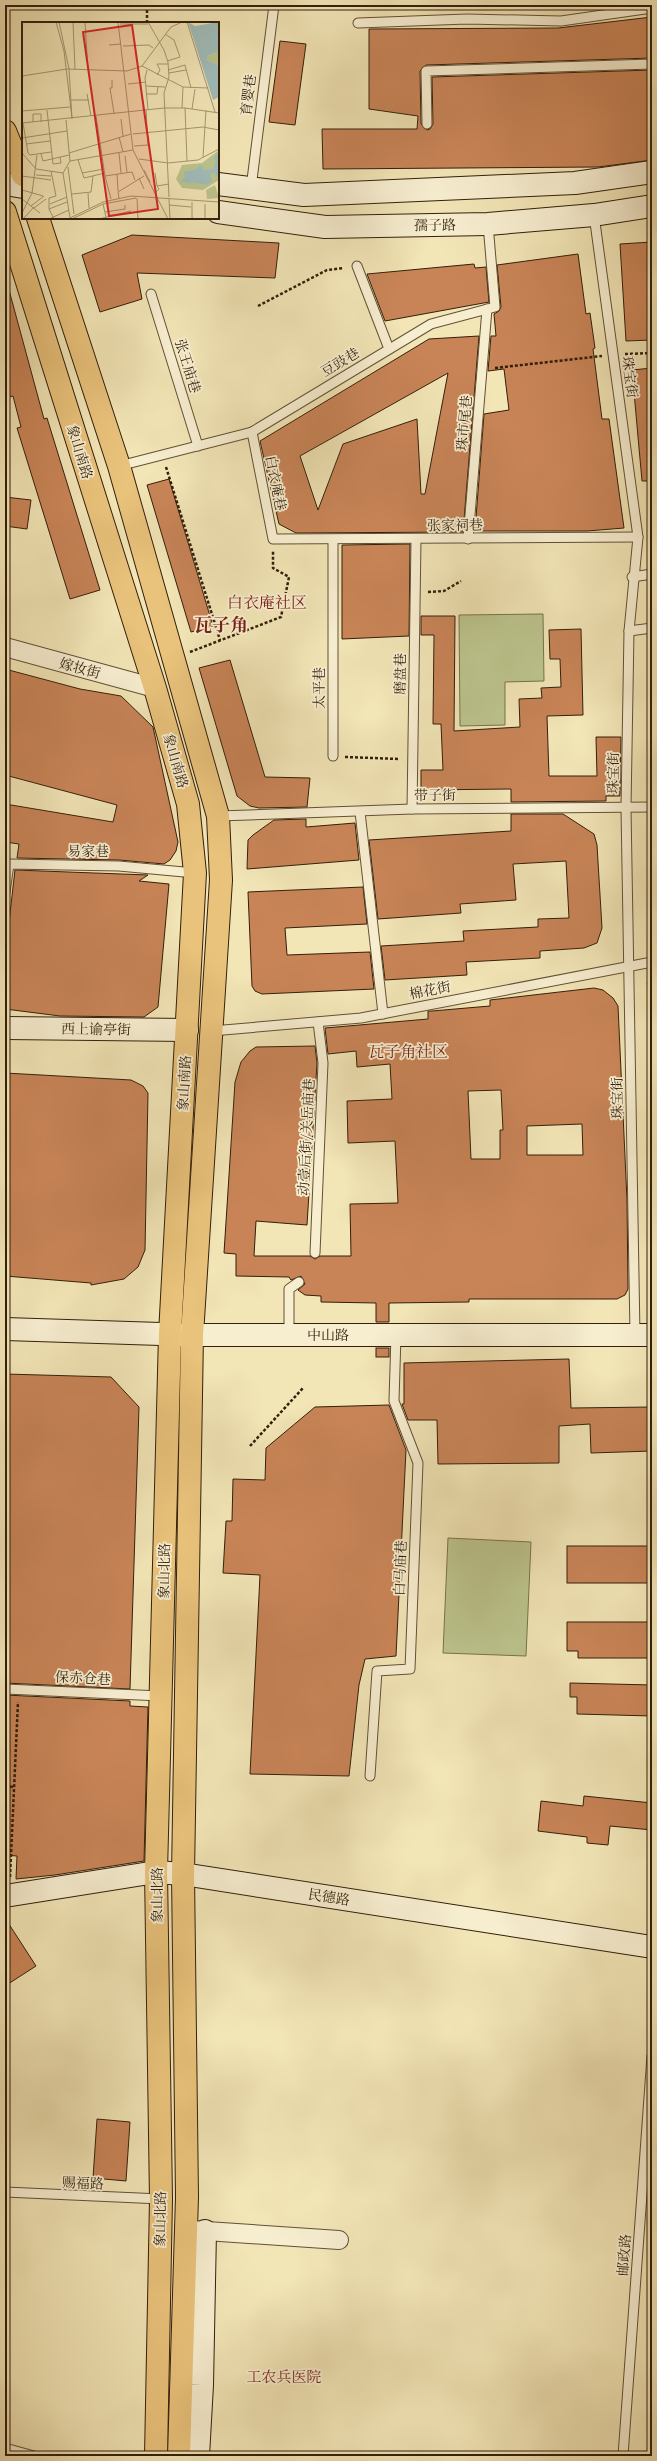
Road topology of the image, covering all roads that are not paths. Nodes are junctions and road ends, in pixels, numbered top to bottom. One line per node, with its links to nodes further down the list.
1 (274, 5): 12 (lane, 育婴巷)
2 (652, 8): 3 (lane)
3 (358, 23)
4 (652, 64): 5 (lane)
5 (426, 124)
6 (5, 131): 7 (main road)
7 (17, 162)
8 (652, 172): 12 (main road)
9 (5, 184): 11 (main road)
10 (219, 184): 12 (main road)
11 (22, 187)
12 (251, 188)
13 (652, 206): 15 (main road, 孺子路)
14 (219, 212): 18 (main road, 孺子路)
15 (594, 215): 18 (main road, 孺子路); 26 (lane, 珠宝街)
16 (6, 219): 36 (main road, 象山南路)
17 (38, 219): 25 (main road, 象山南路)
18 (488, 224): 21 (lane)
19 (357, 266): 22 (lane)
20 (151, 294): 24 (lane, 张王庙巷)
21 (487, 309): 22 (lane, 豆豉巷); 28 (lane, 珠市尾巷)
22 (389, 349): 23 (lane, 豆豉巷)
23 (252, 432): 24 (lane, 豆豉巷); 27 (lane, 白衣庵巷)
24 (198, 446): 25 (lane, 豆豉巷)
25 (119, 466): 42 (main road, 象山南路)
26 (638, 537): 28 (lane, 张家祠巷); 32 (lane, 珠宝街)
27 (273, 539): 29 (lane, 张家祠巷)
28 (468, 539): 30 (lane, 张家祠巷)
29 (332, 540): 30 (lane, 张家祠巷); 37 (lane, 太平巷)
30 (416, 540): 40 (lane, 磨盘巷)
31 (652, 574): 32 (lane)
32 (632, 577): 34 (lane, 珠宝街)
33 (652, 628): 34 (lane)
34 (629, 631): 39 (lane, 珠宝街)
35 (5, 647): 36 (street, 嫁妆街)
36 (155, 688): 43 (main road, 象山南路)
37 (333, 756)
38 (652, 807): 39 (lane, 带子街)
39 (626, 808): 40 (lane, 带子街); 46 (lane, 珠宝街)
40 (412, 809): 41 (lane, 带子街)
41 (360, 812): 42 (lane, 带子街); 47 (lane)
42 (218, 816): 51 (main road, 象山南路)
43 (195, 872): 44 (lane, 易家巷); 50 (main road, 象山南路)
44 (5, 892)
45 (652, 962): 46 (lane, 棉花街)
46 (628, 965): 47 (lane, 棉花街); 59 (lane, 珠宝街)
47 (383, 1014): 48 (lane, 棉花街)
48 (318, 1022): 51 (lane, 棉花街); 52 (lane, 动壹后街/关岳庙巷)
49 (5, 1028): 50 (main road, 西上谕亭街)
50 (187, 1030): 55 (main road, 象山南路)
51 (212, 1031): 57 (main road, 象山南路)
52 (315, 1253)
53 (299, 1282): 56 (lane)
54 (5, 1329): 55 (main road, 中山路)
55 (170, 1334): 57 (main road, 中山路); 61 (main road, 象山北路)
56 (289, 1334): 57 (main road, 中山路); 58 (main road, 中山路)
57 (192, 1335): 64 (main road, 象山北路)
58 (396, 1335): 59 (main road, 中山路); 62 (lane, 白马庙巷)
59 (643, 1335)
60 (5, 1689): 61 (lane, 保赤仓巷)
61 (160, 1696): 63 (main road, 象山北路)
62 (370, 1776)
63 (156, 1872): 64 (main road, 民德路); 65 (main road, 民德路); 69 (main road, 象山北路)
64 (183, 1874): 66 (main road, 民德路); 70 (main road, 象山北路)
65 (7, 1896)
66 (652, 1947)
67 (652, 2056): 77 (lane, 邮政路)
68 (5, 2192): 69 (lane, 赐福路)
69 (161, 2199): 74 (main road, 象山北路)
70 (195, 2230): 71 (street); 75 (main road, 象山北路); 76 (main road)
71 (339, 2240)
72 (5, 2448): 73 (lane)
73 (34, 2456)
74 (156, 2456)
75 (179, 2456)
76 (198, 2456)
77 (623, 2456)

